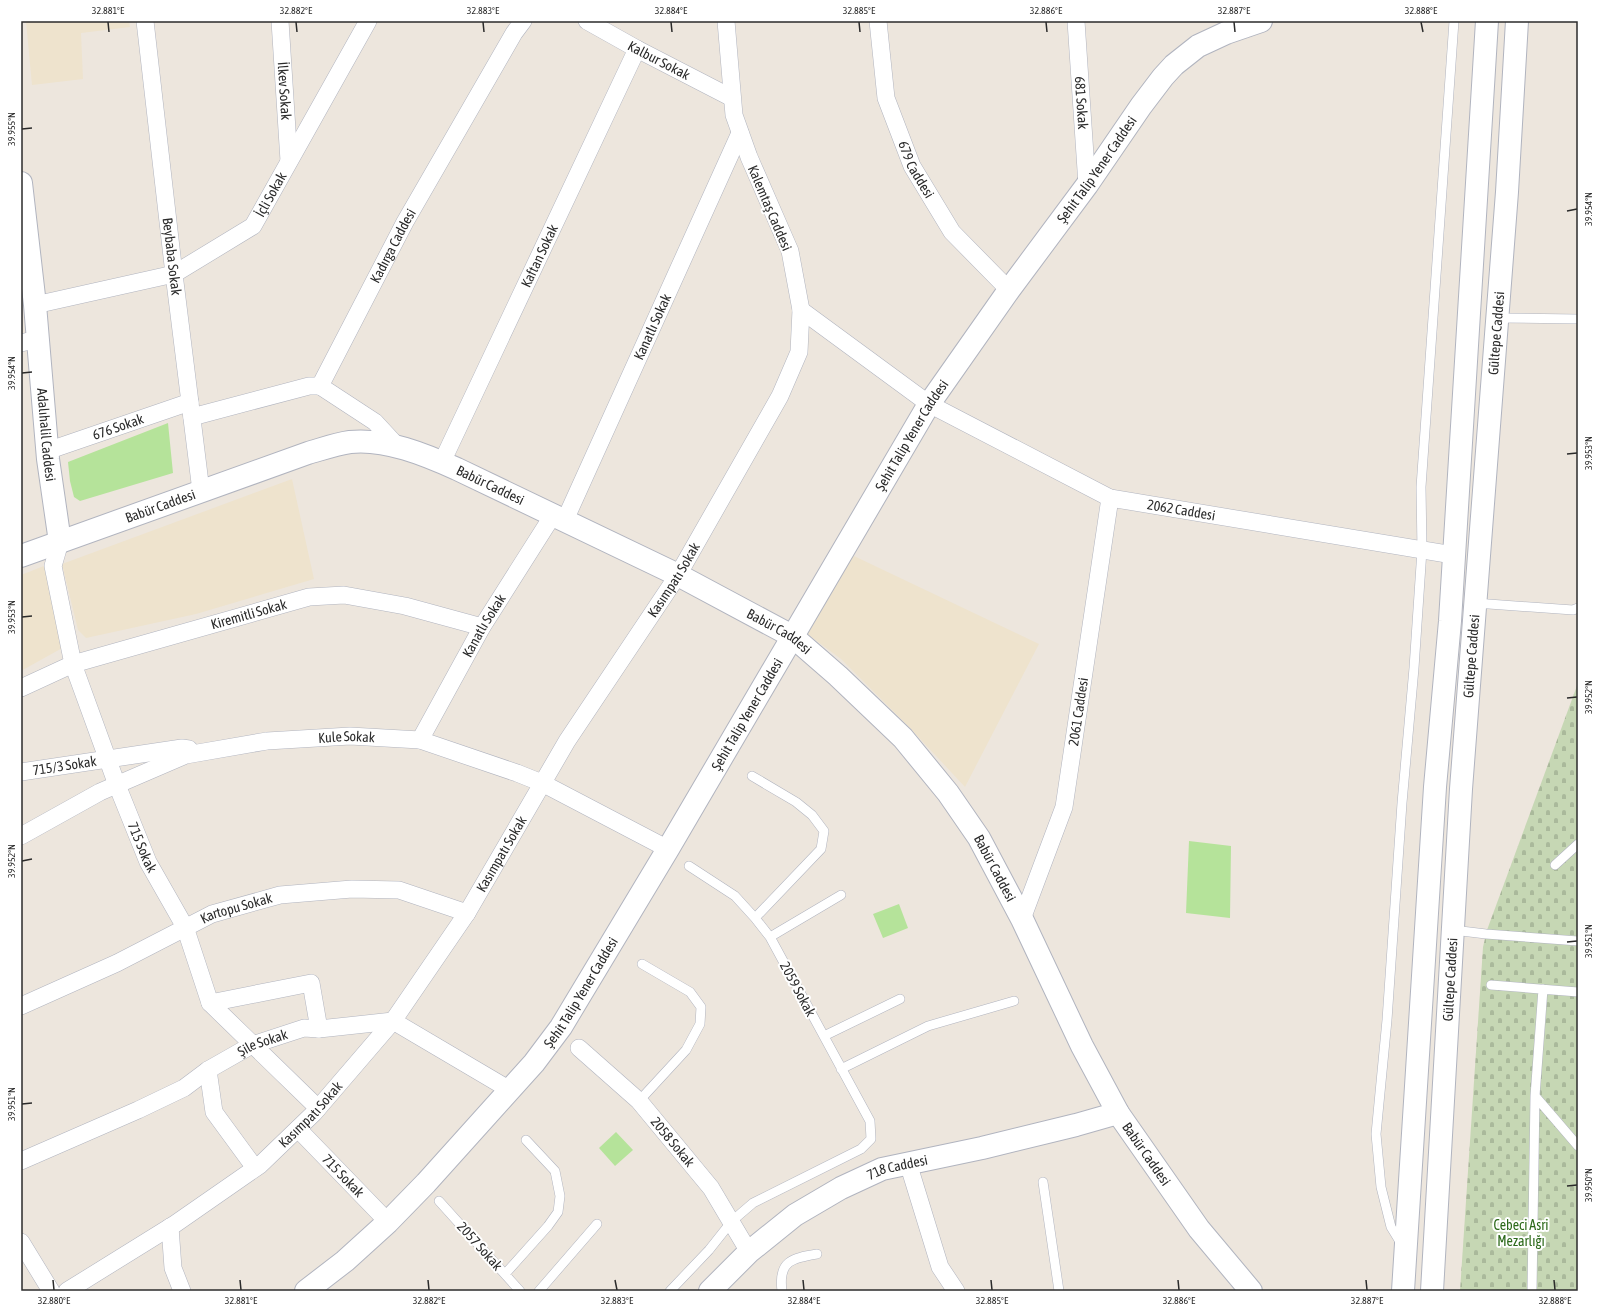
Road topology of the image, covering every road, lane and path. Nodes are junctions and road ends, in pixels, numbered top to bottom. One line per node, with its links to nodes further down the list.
1 (145, 21): 19 (street, Beybaba Sokak)
2 (280, 21): 16 (street, İlkev Sokak)
3 (368, 21): 16 (street, İçli Sokak)
4 (523, 21): 26 (street, Kadırga Caddesi)
5 (587, 21): 13 (street, Kalbur Sokak)
6 (726, 21): 14 (street, Kalemtaş Caddesi)
7 (878, 21): 20 (street, 679 Caddesi)
8 (1076, 21): 18 (street, 681 Sokak)
9 (1261, 21): 18 (main road, Şehit Talip Yener Caddesi)
10 (1454, 21): 36 (lane)
11 (1487, 21): 37 (main road, Gültepe Caddesi)
12 (1517, 21): 23 (main road, Gültepe Caddesi)
13 (637, 49): 14 (street, Kalbur Sokak); 31 (street, Kaftan Sokak)
14 (732, 98): 15 (street, Kalemtaş Caddesi)
15 (740, 133): 22 (street, Kalemtaş Caddesi); 34 (street, Kanatlı Sokak)
16 (289, 161): 19 (street, İçli Sokak)
17 (21, 183): 21 (main road, Adalıhalil Caddesi)
18 (1087, 185): 20 (main road, Şehit Talip Yener Caddesi)
19 (174, 274): 21 (street, İçli Sokak); 28 (street, Beybaba Sokak)
20 (1009, 290): 27 (main road, Şehit Talip Yener Caddesi)
21 (35, 304): 25 (main road, Adalıhalil Caddesi)
22 (801, 310): 27 (street); 39 (street, Kasımpatı Sokak)
23 (1497, 318): 24 (lane); 40 (main road, Gültepe Caddesi)
24 (1578, 319)
25 (29, 341): 30 (main road, Adalıhalil Caddesi)
26 (320, 386): 28 (street, 676 Sokak); 29 (street)
27 (929, 404): 33 (street, 2062 Caddesi); 43 (main road, Şehit Talip Yener Caddesi)
28 (191, 410): 30 (street, 676 Sokak); 32 (street, Beybaba Sokak)
29 (399, 448): 31 (main road, Babür Caddesi); 32 (main road, Babür Caddesi)
30 (47, 451): 35 (main road, Adalıhalil Caddesi)
31 (442, 462): 34 (main road, Babür Caddesi)
32 (201, 491): 35 (main road, Babür Caddesi)
33 (1110, 498): 36 (street, 2062 Caddesi); 61 (street, 2061 Caddesi)
34 (559, 518): 39 (main road, Babür Caddesi); 42 (street, Kanatlı Sokak)
35 (60, 542): 38 (main road, Babür Caddesi); 44 (street, 715 Sokak)
36 (1422, 550): 37 (street, 2062 Caddesi); 100 (lane)
37 (1453, 554): 100 (main road, Gültepe Caddesi)
38 (21, 556)
39 (678, 575): 43 (main road, Babür Caddesi); 51 (street, Kasımpatı Sokak)
40 (1475, 604): 41 (lane); 63 (main road, Gültepe Caddesi)
41 (1578, 608)
42 (482, 627): 44 (street, Kiremitli Sokak); 46 (street, Kanatlı Sokak)
43 (792, 636): 55 (main road, Şehit Talip Yener Caddesi); 61 (main road, Babür Caddesi)
44 (73, 664): 45 (street, Kiremitli Sokak); 48 (street, 715 Sokak)
45 (21, 688)
46 (420, 740): 47 (street, Kule Sokak); 51 (street, Kule Sokak)
47 (218, 750): 48 (street, 715/3 Sokak); 52 (street, Kule Sokak)
48 (108, 758): 49 (street, 715/3 Sokak); 52 (street, 715 Sokak)
49 (21, 772)
50 (752, 776): 60 (lane)
51 (542, 783): 55 (street, Kule Sokak); 59 (street, Kasımpatı Sokak)
52 (117, 785): 53 (street, Kule Sokak); 62 (street, 715 Sokak)
53 (21, 836)
54 (1578, 844): 57 (lane)
55 (668, 850): 81 (main road, Şehit Talip Yener Caddesi)
56 (689, 866): 60 (lane, 2059 Sokak)
57 (1555, 866)
58 (841, 895): 64 (lane)
59 (467, 913): 62 (street, Kartopu Sokak); 74 (street, Kasımpatı Sokak)
60 (756, 918): 64 (lane, 2059 Sokak)
61 (1022, 919): 85 (main road, Babür Caddesi)
62 (186, 928): 72 (street, 715 Sokak); 73 (street, Kartopu Sokak)
63 (1453, 930): 65 (lane); 116 (main road, Gültepe Caddesi)
64 (770, 937): 76 (lane, 2059 Sokak)
65 (1578, 941)
66 (642, 964): 83 (lane)
67 (1491, 985): 68 (lane)
68 (1543, 989): 69 (lane); 82 (lane)
69 (1578, 992)
70 (900, 999): 76 (lane)
71 (1014, 1001): 79 (lane)
72 (210, 1003): 75 (street); 77 (street, 715 Sokak)
73 (21, 1006)
74 (393, 1021): 75 (street, Şile Sokak); 81 (street); 84 (street, Kasımpatı Sokak)
75 (319, 1029): 77 (street, Şile Sokak)
76 (824, 1036): 79 (lane, 2059 Sokak)
77 (252, 1045): 80 (street, Şile Sokak); 84 (street, 715 Sokak)
78 (579, 1048): 83 (street, 2058 Sokak)
79 (841, 1068): 94 (lane, 2059 Sokak)
80 (208, 1070): 89 (street, Şile Sokak); 91 (street)
81 (510, 1090): 95 (main road, Şehit Talip Yener Caddesi)
82 (1535, 1096): 88 (lane); 117 (lane)
83 (639, 1101): 94 (street, 2058 Sokak)
84 (318, 1108): 86 (street, Kasımpatı Sokak)
85 (1118, 1113): 90 (main road, 718 Caddesi); 114 (main road, Babür Caddesi)
86 (298, 1129): 91 (street, Kasımpatı Sokak); 95 (street, 715 Sokak)
87 (526, 1140): 102 (lane)
88 (1578, 1146)
89 (21, 1161)
90 (908, 1163): 99 (main road, 718 Caddesi); 112 (street)
91 (254, 1168): 97 (street, Kasımpatı Sokak)
92 (1043, 1182): 113 (lane)
93 (439, 1201): 102 (lane, 2057 Sokak)
94 (732, 1221): 99 (street, 2058 Sokak); 109 (lane)
95 (388, 1222): 106 (main road, Şehit Talip Yener Caddesi)
96 (597, 1224): 108 (lane)
97 (170, 1227): 104 (street, Kasımpatı Sokak); 105 (street)
98 (21, 1242): 103 (street)
99 (749, 1252): 110 (main road, 718 Caddesi)
100 (1406, 1252): 115 (main road, Gültepe Caddesi)
101 (817, 1254): 111 (lane)
102 (505, 1274): 107 (lane, 2057 Sokak)
103 (51, 1291)
104 (67, 1291)
105 (182, 1291)
106 (306, 1291)
107 (520, 1291)
108 (539, 1291)
109 (670, 1291)
110 (710, 1291)
111 (782, 1291)
112 (956, 1291)
113 (1059, 1291)
114 (1250, 1291)
115 (1403, 1291)
116 (1432, 1291)
117 (1532, 1291)

